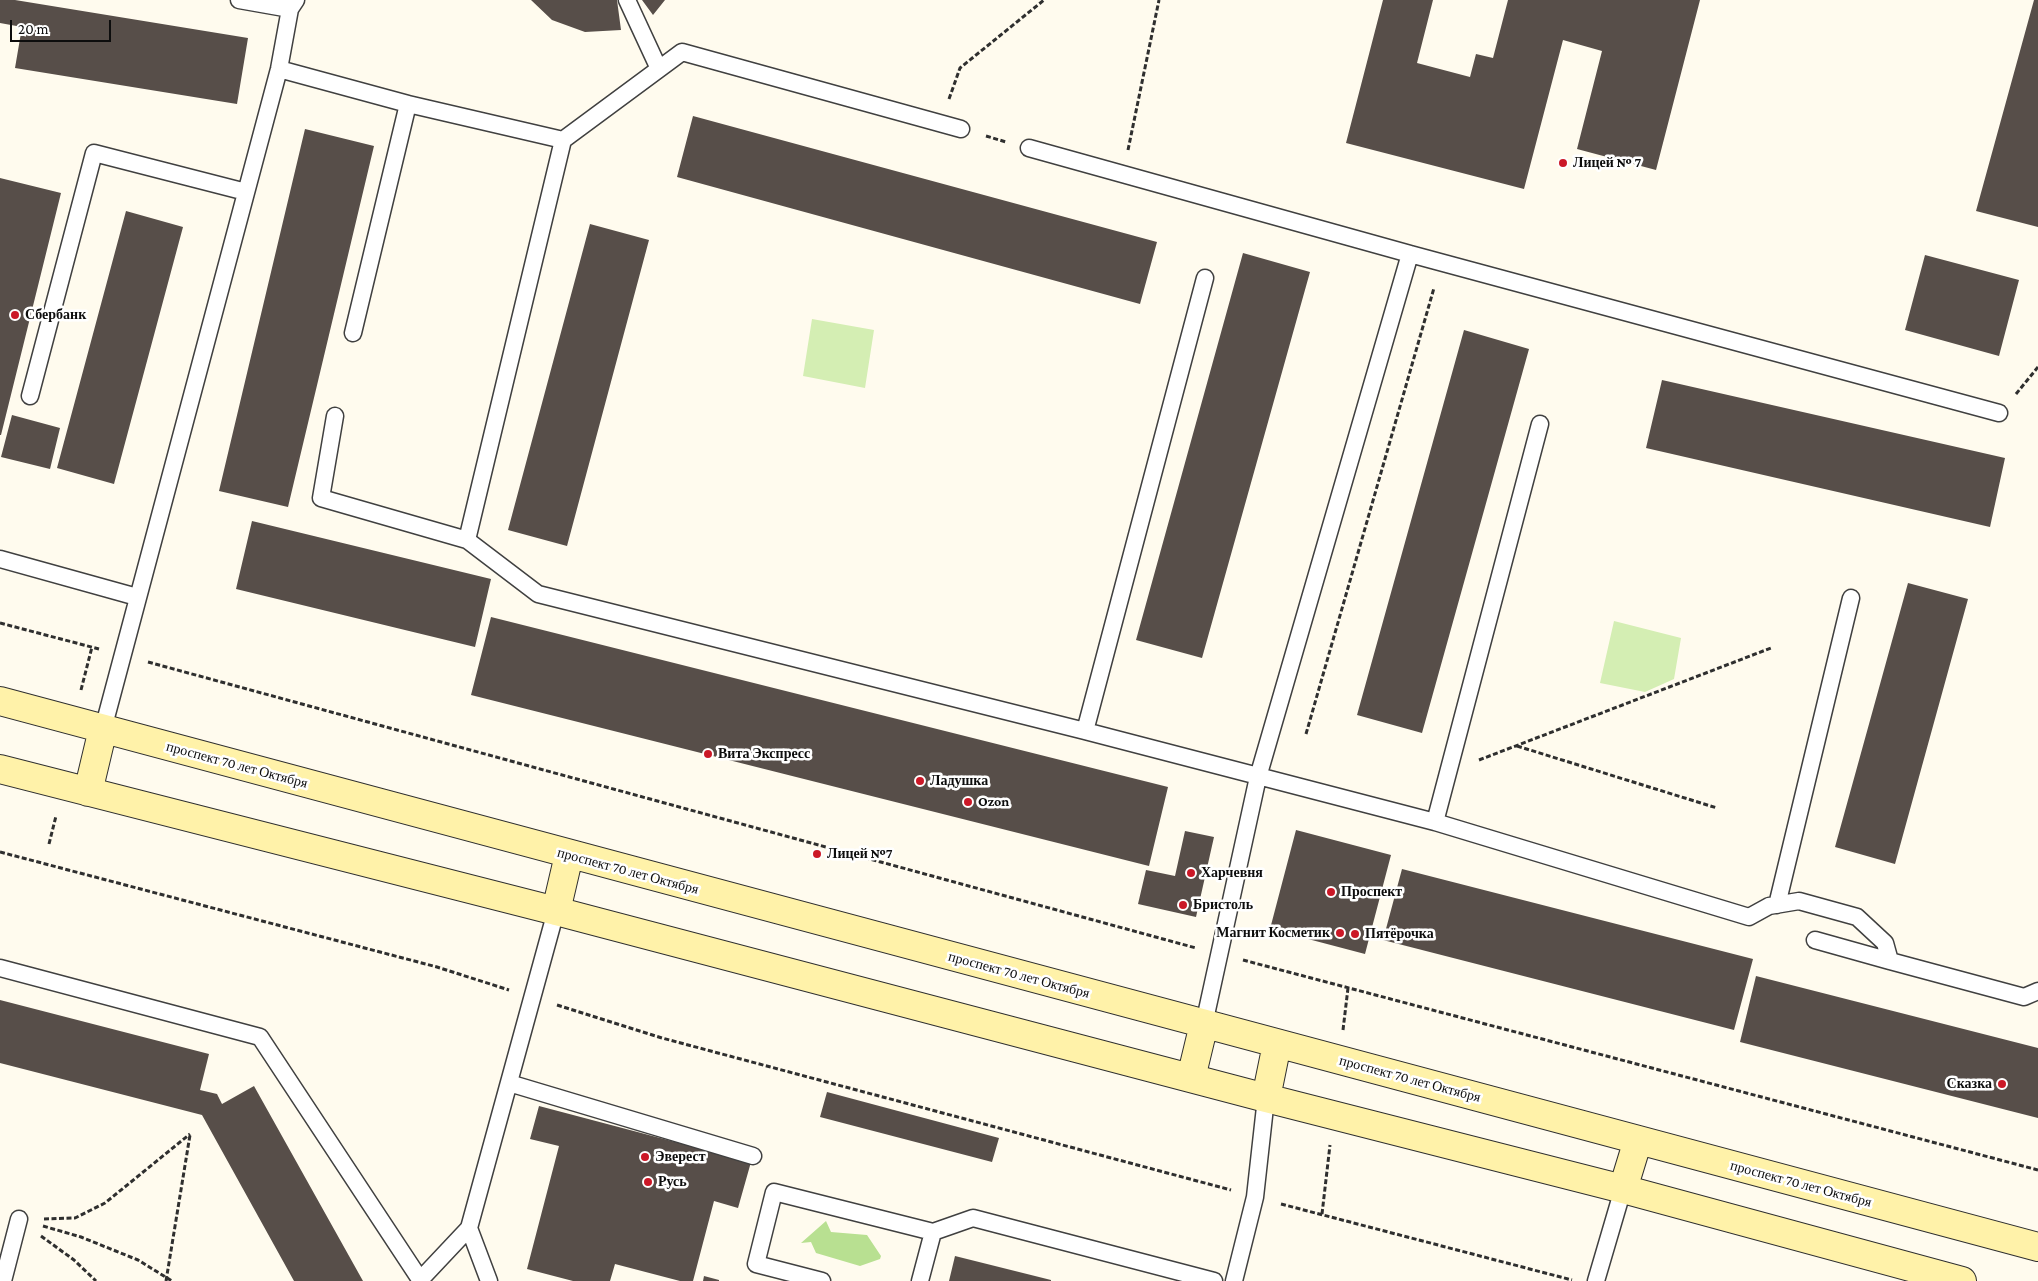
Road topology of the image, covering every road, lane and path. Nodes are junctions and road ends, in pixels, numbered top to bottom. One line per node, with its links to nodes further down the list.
1 (239, 0): 5 (lane)
2 (628, 0): 6 (lane)
3 (1044, 0): 9 (path)
4 (1159, 0): 13 (path)
5 (293, 4): 7 (lane)
6 (659, 69): 9 (lane); 11 (lane)
7 (279, 70): 8 (lane); 14 (lane)
8 (408, 104): 11 (lane); 18 (lane)
9 (942, 124): 10 (lane)
10 (961, 129): 12 (path)
11 (563, 140): 24 (lane)
12 (1029, 148): 13 (lane)
13 (1123, 173): 15 (lane)
14 (246, 192): 20 (lane); 26 (lane)
15 (1410, 254): 16 (lane); 38 (lane)
16 (1441, 262): 21 (lane); 34 (path)
17 (1205, 278): 33 (lane)
18 (353, 333)
19 (2038, 367): 21 (path)
20 (30, 396)
21 (1999, 413)
22 (335, 416): 24 (lane)
23 (1540, 424): 37 (lane)
24 (467, 540): 33 (lane)
25 (0, 559): 26 (lane)
26 (137, 597): 30 (lane)
27 (1851, 598): 44 (lane)
28 (0, 623): 30 (path)
29 (1771, 648): 35 (path)
30 (122, 654): 32 (lane); 47 (path)
31 (0, 701): 32 (main road, проспект 70 лет Октября)
32 (103, 729): 39 (main road); 43 (main road, проспект 70 лет Октября)
33 (1085, 731): 38 (lane)
34 (1306, 734)
35 (1516, 746): 37 (path); 40 (path)
36 (0, 768): 39 (main road)
37 (1448, 772): 41 (lane)
38 (1258, 777): 41 (lane); 47 (lane)
39 (88, 792): 45 (main road)
40 (1717, 808)
41 (1435, 822): 44 (lane)
42 (0, 852): 51 (path)
43 (569, 855): 45 (main road); 52 (main road, проспект 70 лет Октября)
44 (1777, 905): 48 (lane)
45 (556, 910): 51 (lane); 54 (main road)
46 (1815, 940): 48 (lane)
47 (1219, 954): 52 (lane); 59 (path)
48 (1890, 961): 50 (lane)
49 (0, 968): 67 (lane)
50 (2038, 991)
51 (532, 997): 55 (lane); 61 (path)
52 (1204, 1024): 53 (main road, проспект 70 лет Октября); 54 (main road)
53 (1277, 1044): 56 (main road); 57 (main road, проспект 70 лет Октября)
54 (1191, 1078): 56 (main road)
55 (509, 1083): 58 (lane); 63 (lane)
56 (1266, 1098): 60 (main road); 61 (lane)
57 (1638, 1140): 60 (main road); 65 (main road, проспект 70 лет Октября)
58 (753, 1156)
59 (2038, 1170)
60 (1623, 1189): 77 (lane); 78 (main road)
61 (1255, 1197): 75 (lane); 76 (path)
62 (19, 1219): 66 (path); 66 (path); 68 (lane); 69 (path)
63 (469, 1228): 67 (lane); 71 (lane)
64 (933, 1232): 72 (lane); 73 (lane); 74 (lane)
65 (2038, 1247)
66 (166, 1280): 70 (path)
67 (421, 1280)
68 (3, 1281)
69 (96, 1281)
70 (172, 1281)
71 (489, 1281)
72 (822, 1281)
73 (920, 1281)
74 (1214, 1281)
75 (1234, 1281)
76 (1574, 1281)
77 (1596, 1281)
78 (1962, 1281)

